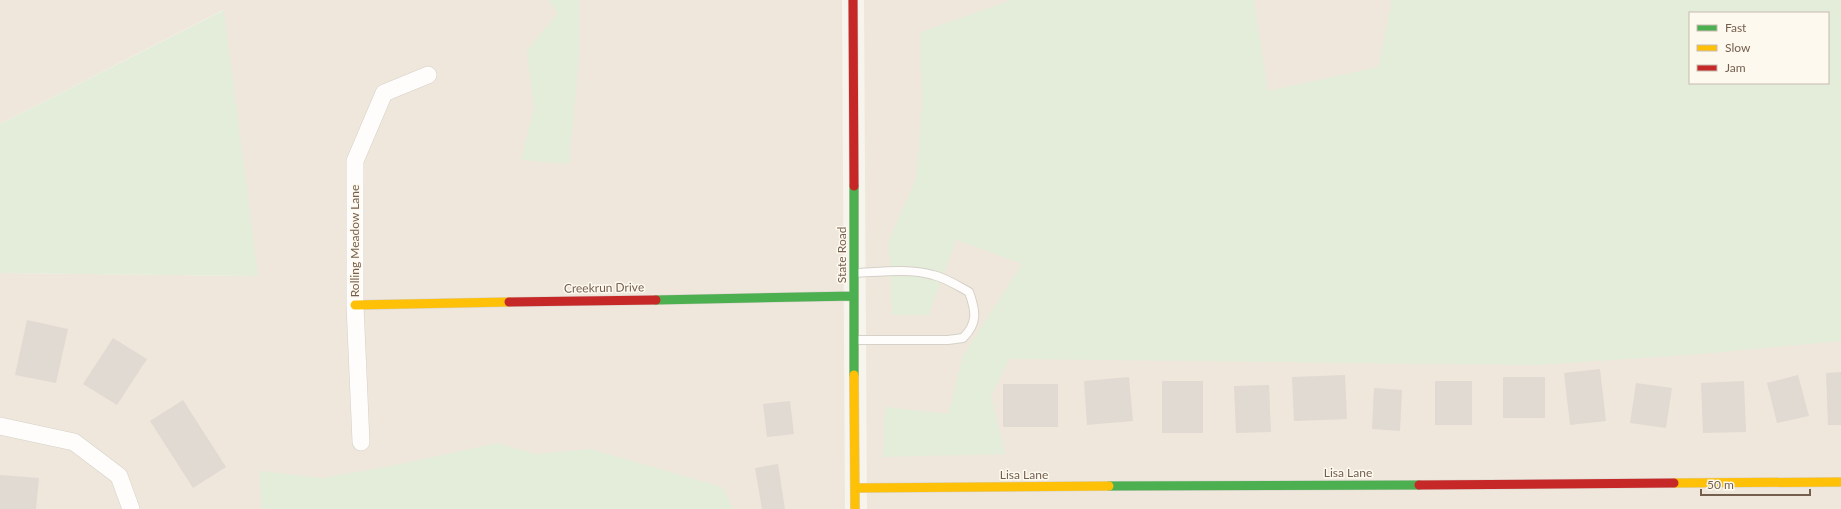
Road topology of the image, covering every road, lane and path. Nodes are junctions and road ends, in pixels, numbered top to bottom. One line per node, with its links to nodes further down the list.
1 (853, 0): 3 (street, State Road)
2 (428, 75): 5 (street, Rolling Meadow Lane)
3 (855, 273): 4 (street, State Road); 6 (lane)
4 (854, 296): 5 (street, Creekrun Drive); 6 (street, State Road)
5 (355, 304): 8 (street, Rolling Meadow Lane)
6 (855, 340): 10 (street, State Road)
7 (0, 426): 11 (street)
8 (361, 442)
9 (1841, 482): 10 (street, Lisa Lane)
10 (855, 488): 12 (street, State Road)
11 (131, 509)
12 (855, 509)

